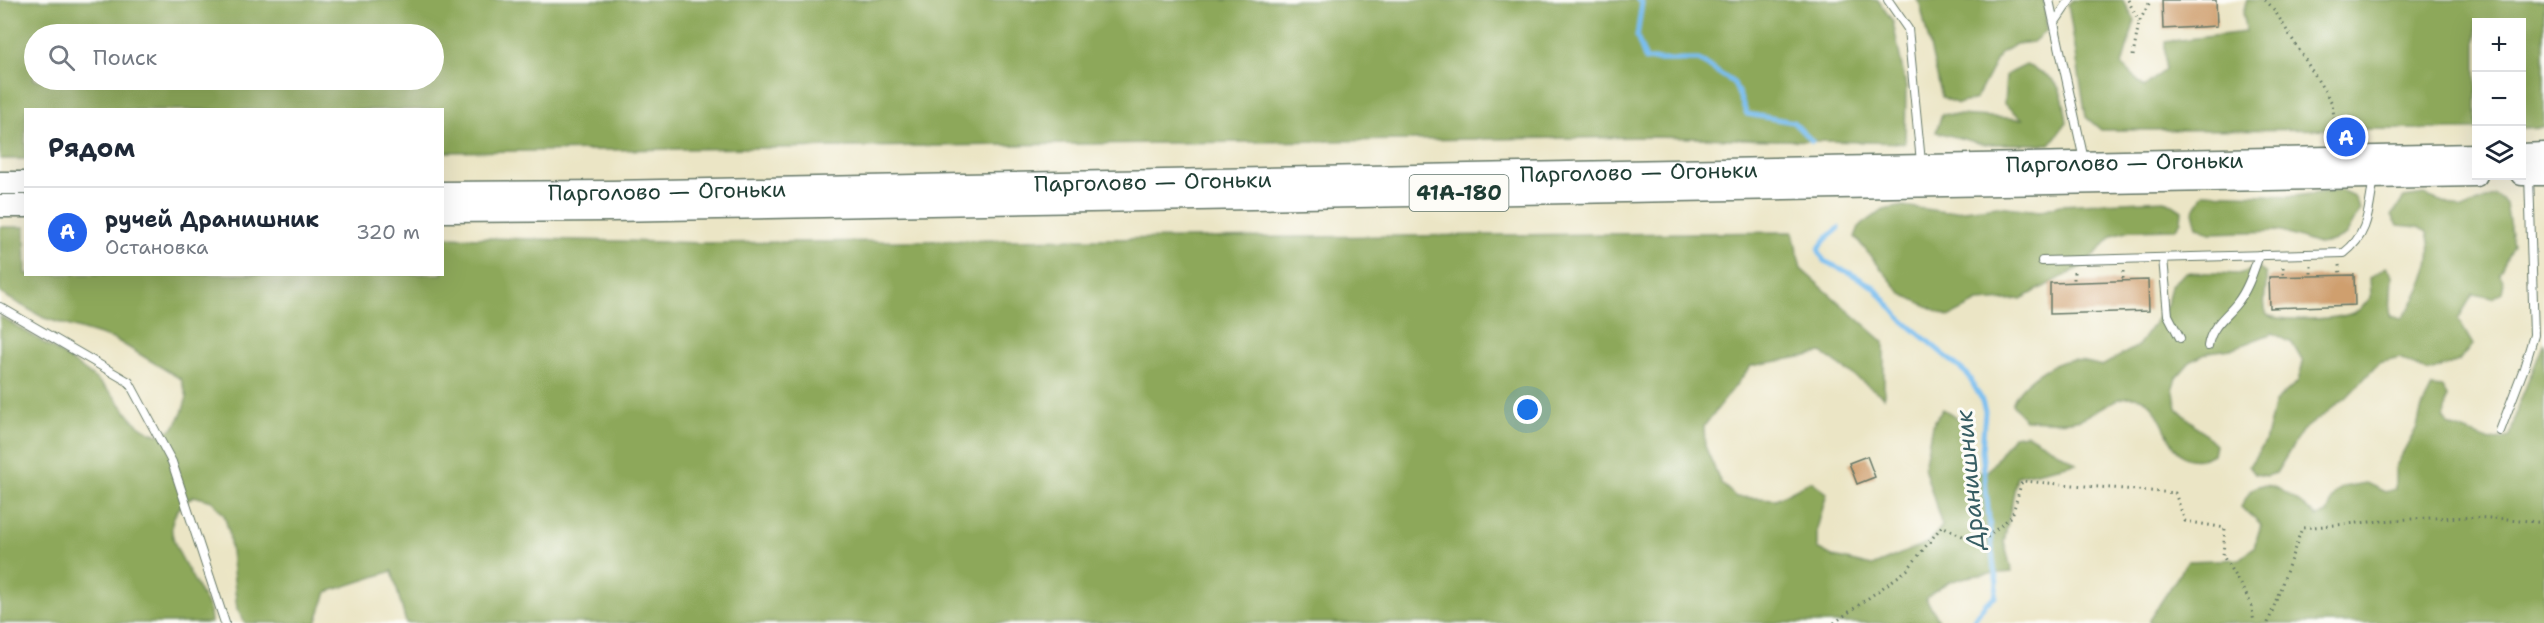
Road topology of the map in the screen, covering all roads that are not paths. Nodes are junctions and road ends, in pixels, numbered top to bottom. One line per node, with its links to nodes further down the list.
1 (1887, 0): 8 (lane)
2 (2049, 0): 4 (lane)
3 (2070, 0): 4 (lane)
4 (2055, 22): 7 (lane)
5 (2544, 154): 9 (main road)
6 (2472, 156): 7 (main road, Парголово — Огоньки / 41А-180)
7 (2085, 164): 8 (main road, Парголово — Огоньки / 41А-180)
8 (1921, 166): 14 (main road, Парголово — Огоньки / 41А-180)
9 (2529, 169): 24 (lane)
10 (2472, 175): 11 (main road, Парголово — Огоньки / 41А-180)
11 (2375, 177): 17 (main road, Парголово — Огоньки / 41А-180); 18 (lane)
12 (0, 183): 13 (main road)
13 (24, 183)
14 (444, 193)
15 (0, 206): 16 (main road)
16 (24, 206)
17 (444, 211)
18 (2259, 255): 19 (lane); 23 (lane)
19 (2163, 258): 20 (lane); 22 (lane)
20 (2042, 261)
21 (0, 307): 25 (lane)
22 (2180, 338)
23 (2208, 346)
24 (2500, 431)
25 (225, 623)

